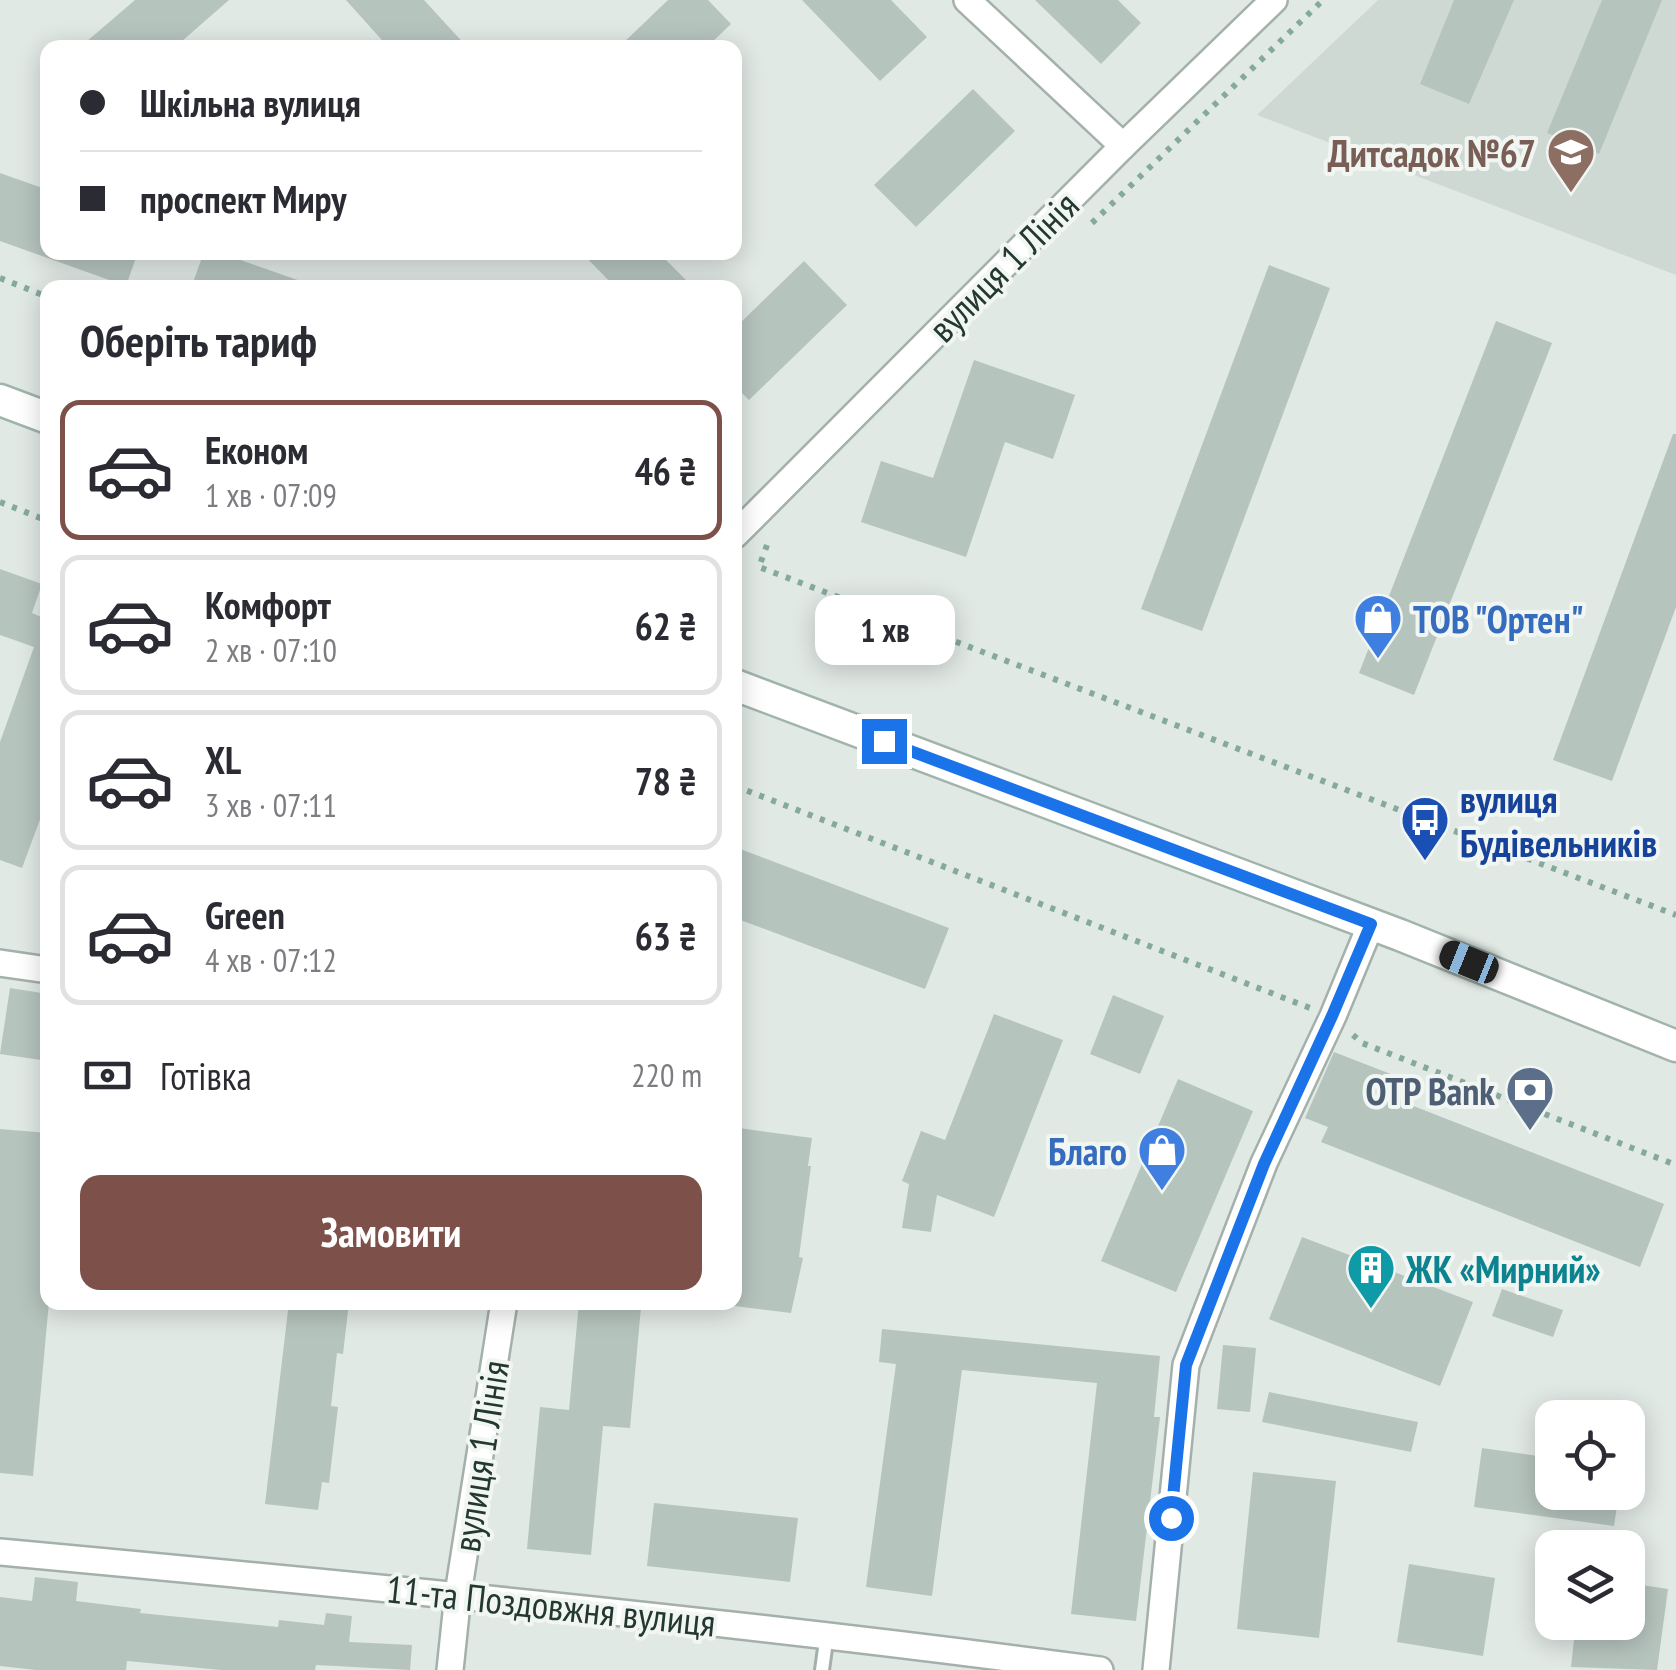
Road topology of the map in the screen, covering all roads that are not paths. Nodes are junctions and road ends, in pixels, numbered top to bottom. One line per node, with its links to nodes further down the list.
1 (967, 0): 3 (street)
2 (1274, 0): 3 (street, вулиця 1 Лінія)
3 (1123, 146): 6 (street, вулиця 1 Лінія)
4 (0, 400): 5 (main road)
5 (40, 415)
6 (742, 528)
7 (742, 687): 8 (main road)
8 (1371, 924): 11 (main road); 19 (street)
9 (0, 963): 10 (street)
10 (40, 969)
11 (1676, 1046)
12 (503, 1310): 14 (street, вулиця 1 Лінія)
13 (0, 1552): 14 (street, 11-та Поздовжня вулиця)
14 (458, 1594): 15 (street, 11-та Поздовжня вулиця); 16 (street, вулиця 1 Лінія)
15 (827, 1634): 17 (lane); 18 (street, 11-та Поздовжня вулиця)
16 (450, 1670)
17 (822, 1670)
18 (1100, 1670)
19 (1156, 1670)

